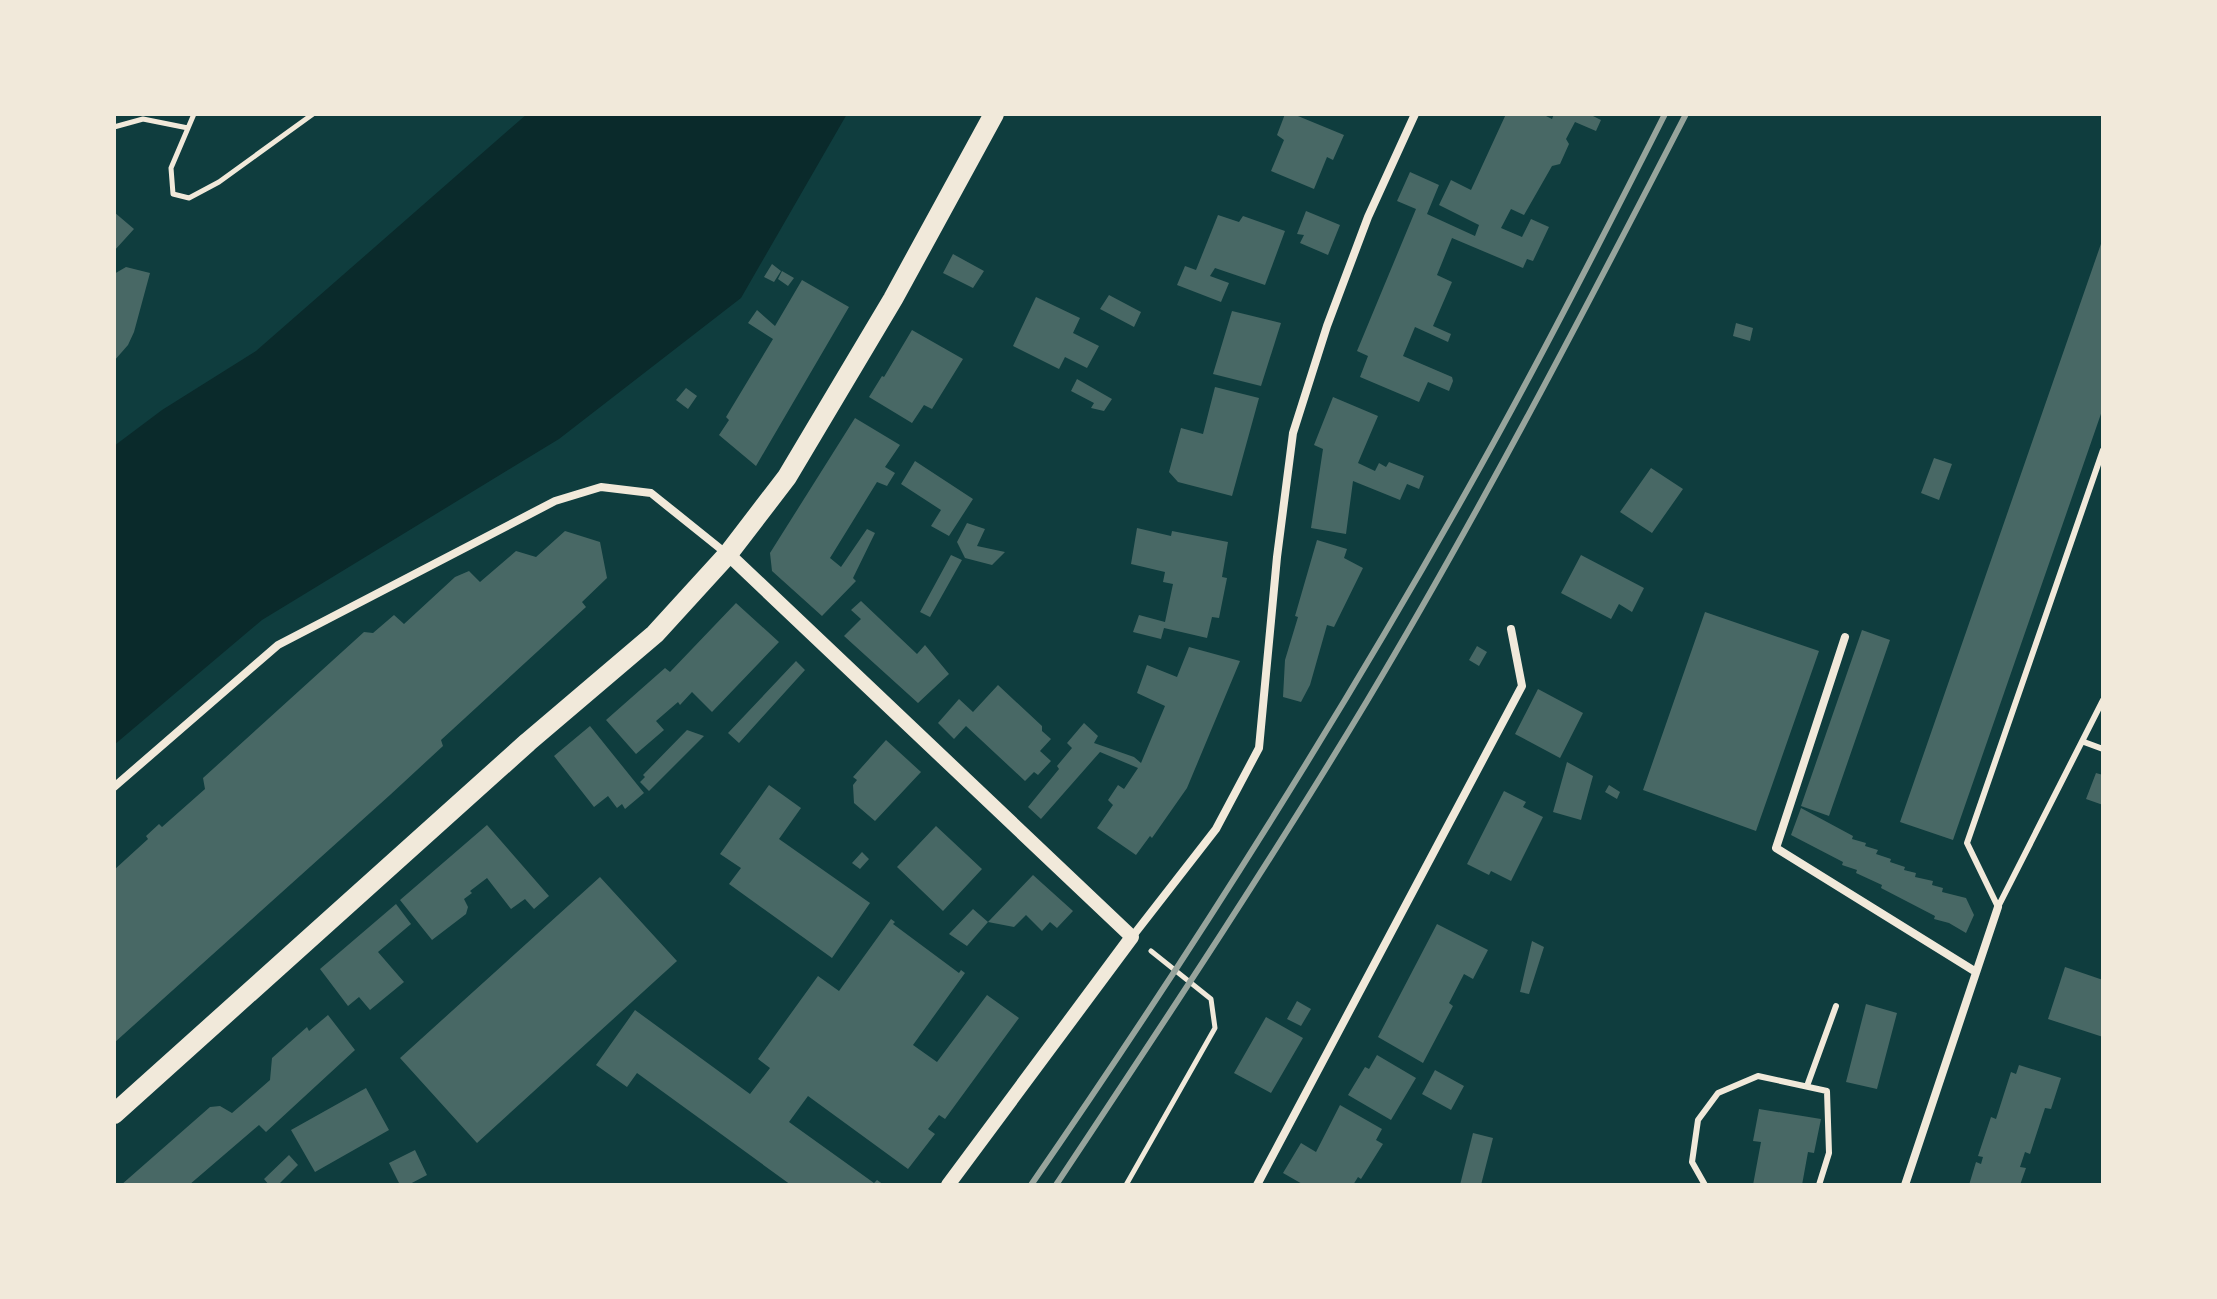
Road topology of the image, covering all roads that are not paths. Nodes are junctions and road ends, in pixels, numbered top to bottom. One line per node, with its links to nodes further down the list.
1 (994, 114): 4 (main road)
2 (1415, 114): 12 (street)
3 (2103, 450): 11 (lane)
4 (728, 554): 10 (street); 12 (street); 16 (main road)
5 (1511, 629): 18 (street)
6 (1845, 637): 13 (street)
7 (2103, 700): 8 (lane)
8 (2084, 742): 9 (lane); 11 (lane)
9 (2103, 749)
10 (114, 787)
11 (1998, 907): 13 (street)
12 (1132, 937): 17 (street)
13 (1976, 972): 21 (street)
14 (1836, 1006): 15 (lane)
15 (1807, 1086): 19 (lane); 20 (lane)
16 (114, 1114)
17 (948, 1185)
18 (1257, 1185)
19 (1705, 1185)
20 (1819, 1185)
21 (1905, 1185)

